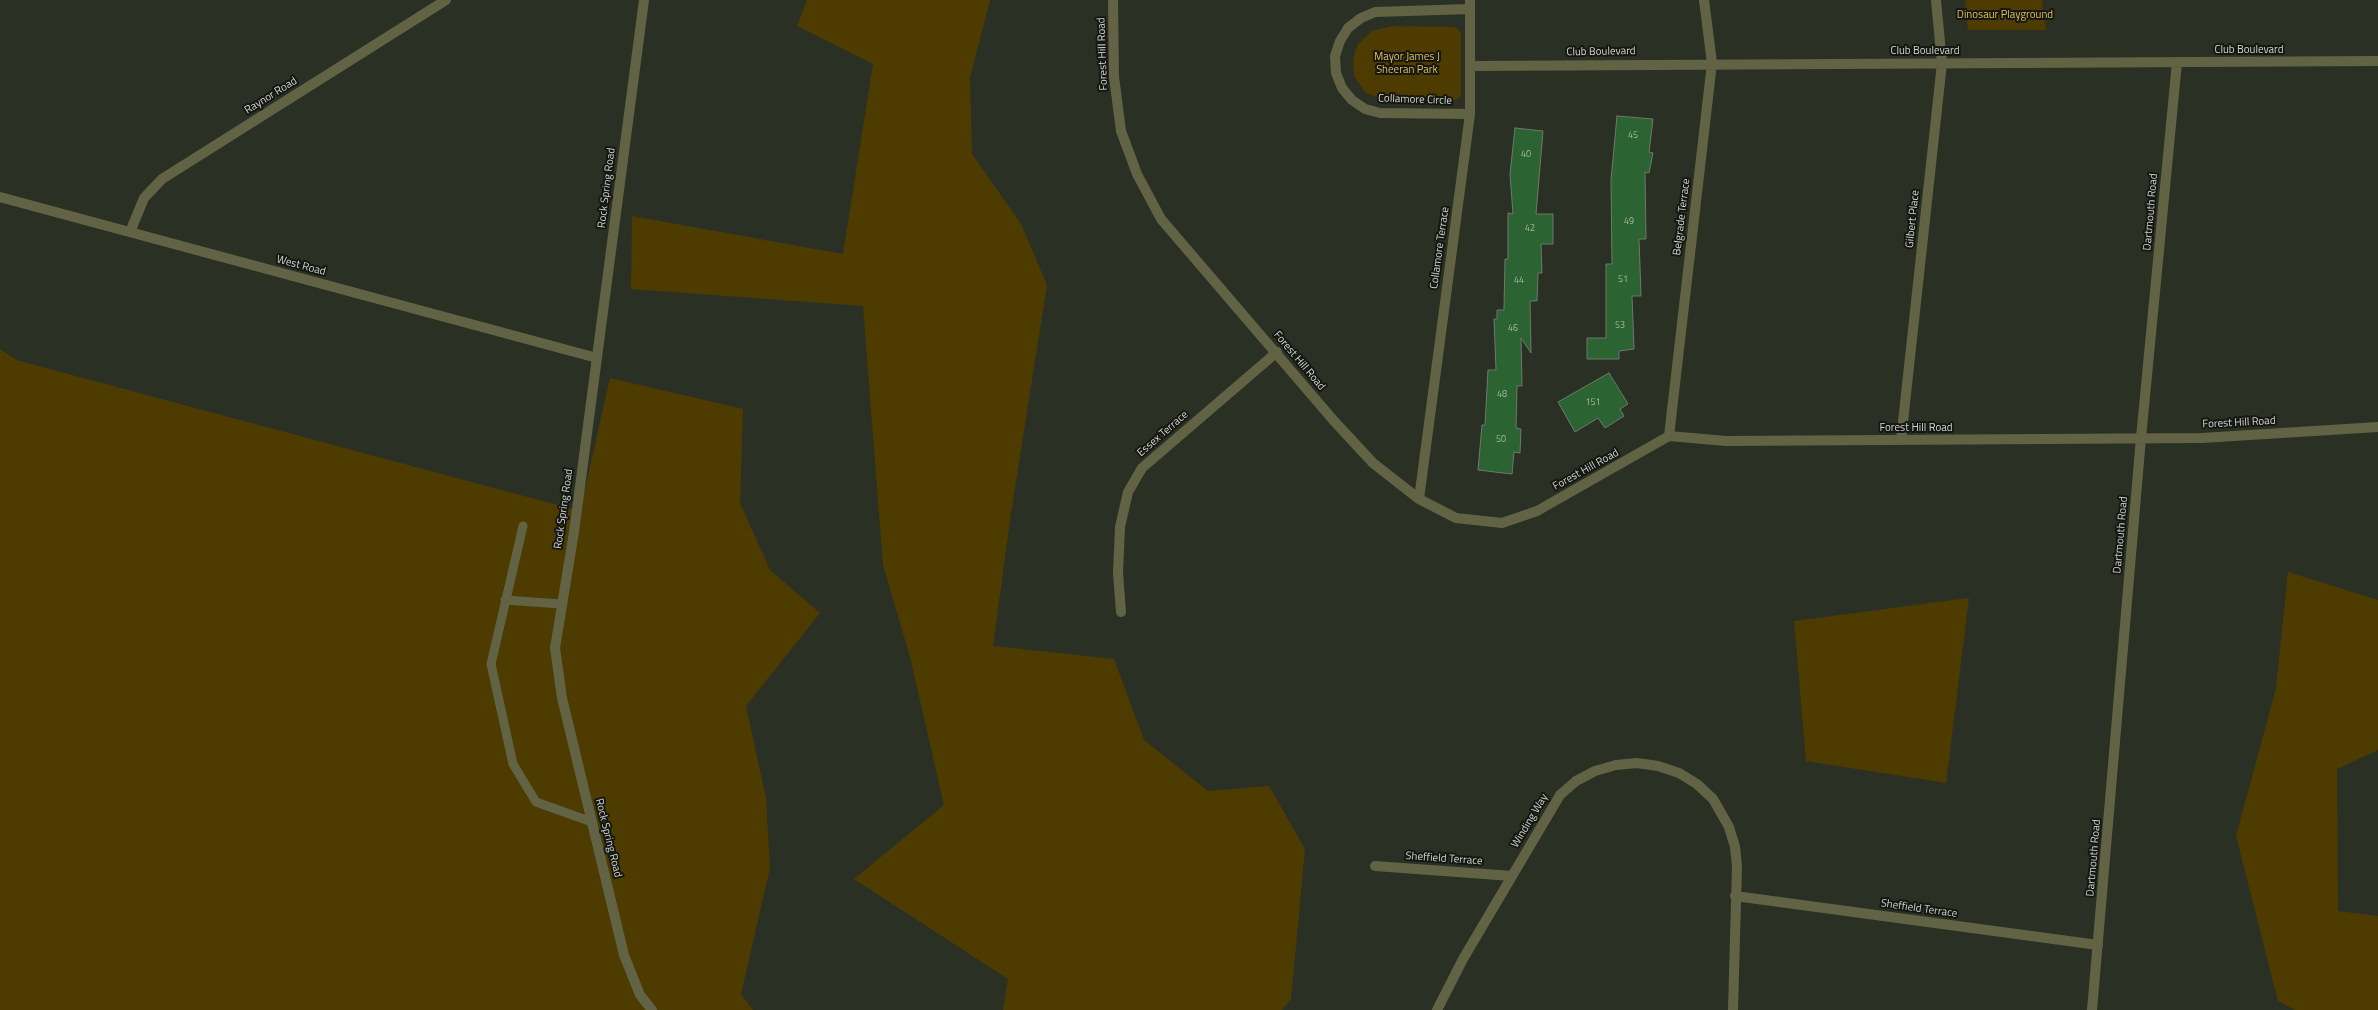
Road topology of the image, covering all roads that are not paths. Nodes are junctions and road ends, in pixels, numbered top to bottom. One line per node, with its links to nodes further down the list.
1 (446, 0): 14 (street, Raynor Road)
2 (644, 0): 16 (street, Rock Spring Road)
3 (1114, 0): 15 (street, Forest Hill Road)
4 (1704, 0): 9 (street, Belgrade Terrace)
5 (1936, 0): 10 (street, Gilbert Place)
6 (1470, 4): 11 (street, Collamore Terrace); 12 (street, Collamore Circle)
7 (2378, 61): 8 (street, Club Boulevard)
8 (2177, 62): 10 (street, Club Boulevard); 19 (street, Dartmouth Road)
9 (1712, 63): 10 (street, Club Boulevard); 11 (street, Club Boulevard); 18 (street, Belgrade Terrace)
10 (1942, 63): 20 (street, Gilbert Place)
11 (1472, 66): 12 (street, Collamore Terrace)
12 (1470, 114): 21 (street, Collamore Terrace)
13 (0, 197): 14 (street, West Road)
14 (130, 232): 16 (street, West Road)
15 (1277, 352): 21 (street, Forest Hill Road); 25 (street, Essex Terrace)
16 (597, 358): 24 (street, Rock Spring Road)
17 (2378, 427): 19 (street, Forest Hill Road)
18 (1669, 436): 20 (street, Forest Hill Road); 21 (street, Forest Hill Road)
19 (2141, 438): 20 (street, Forest Hill Road); 30 (street, Dartmouth Road)
20 (1901, 440)
21 (1419, 499)
22 (523, 526): 23 (lane)
23 (506, 600): 24 (lane); 26 (lane)
24 (561, 604): 26 (street, Rock Spring Road)
25 (1121, 612)
26 (592, 822): 31 (street, Rock Spring Road)
27 (1375, 866): 28 (street, Sheffield Terrace)
28 (1512, 876): 29 (street, Winding Way); 32 (street, Winding Way)
29 (1735, 896): 30 (street, Sheffield Terrace); 33 (street, Winding Way)
30 (2098, 945): 34 (street, Dartmouth Road)
31 (652, 1010)
32 (1437, 1010)
33 (1734, 1010)
34 (2092, 1010)

